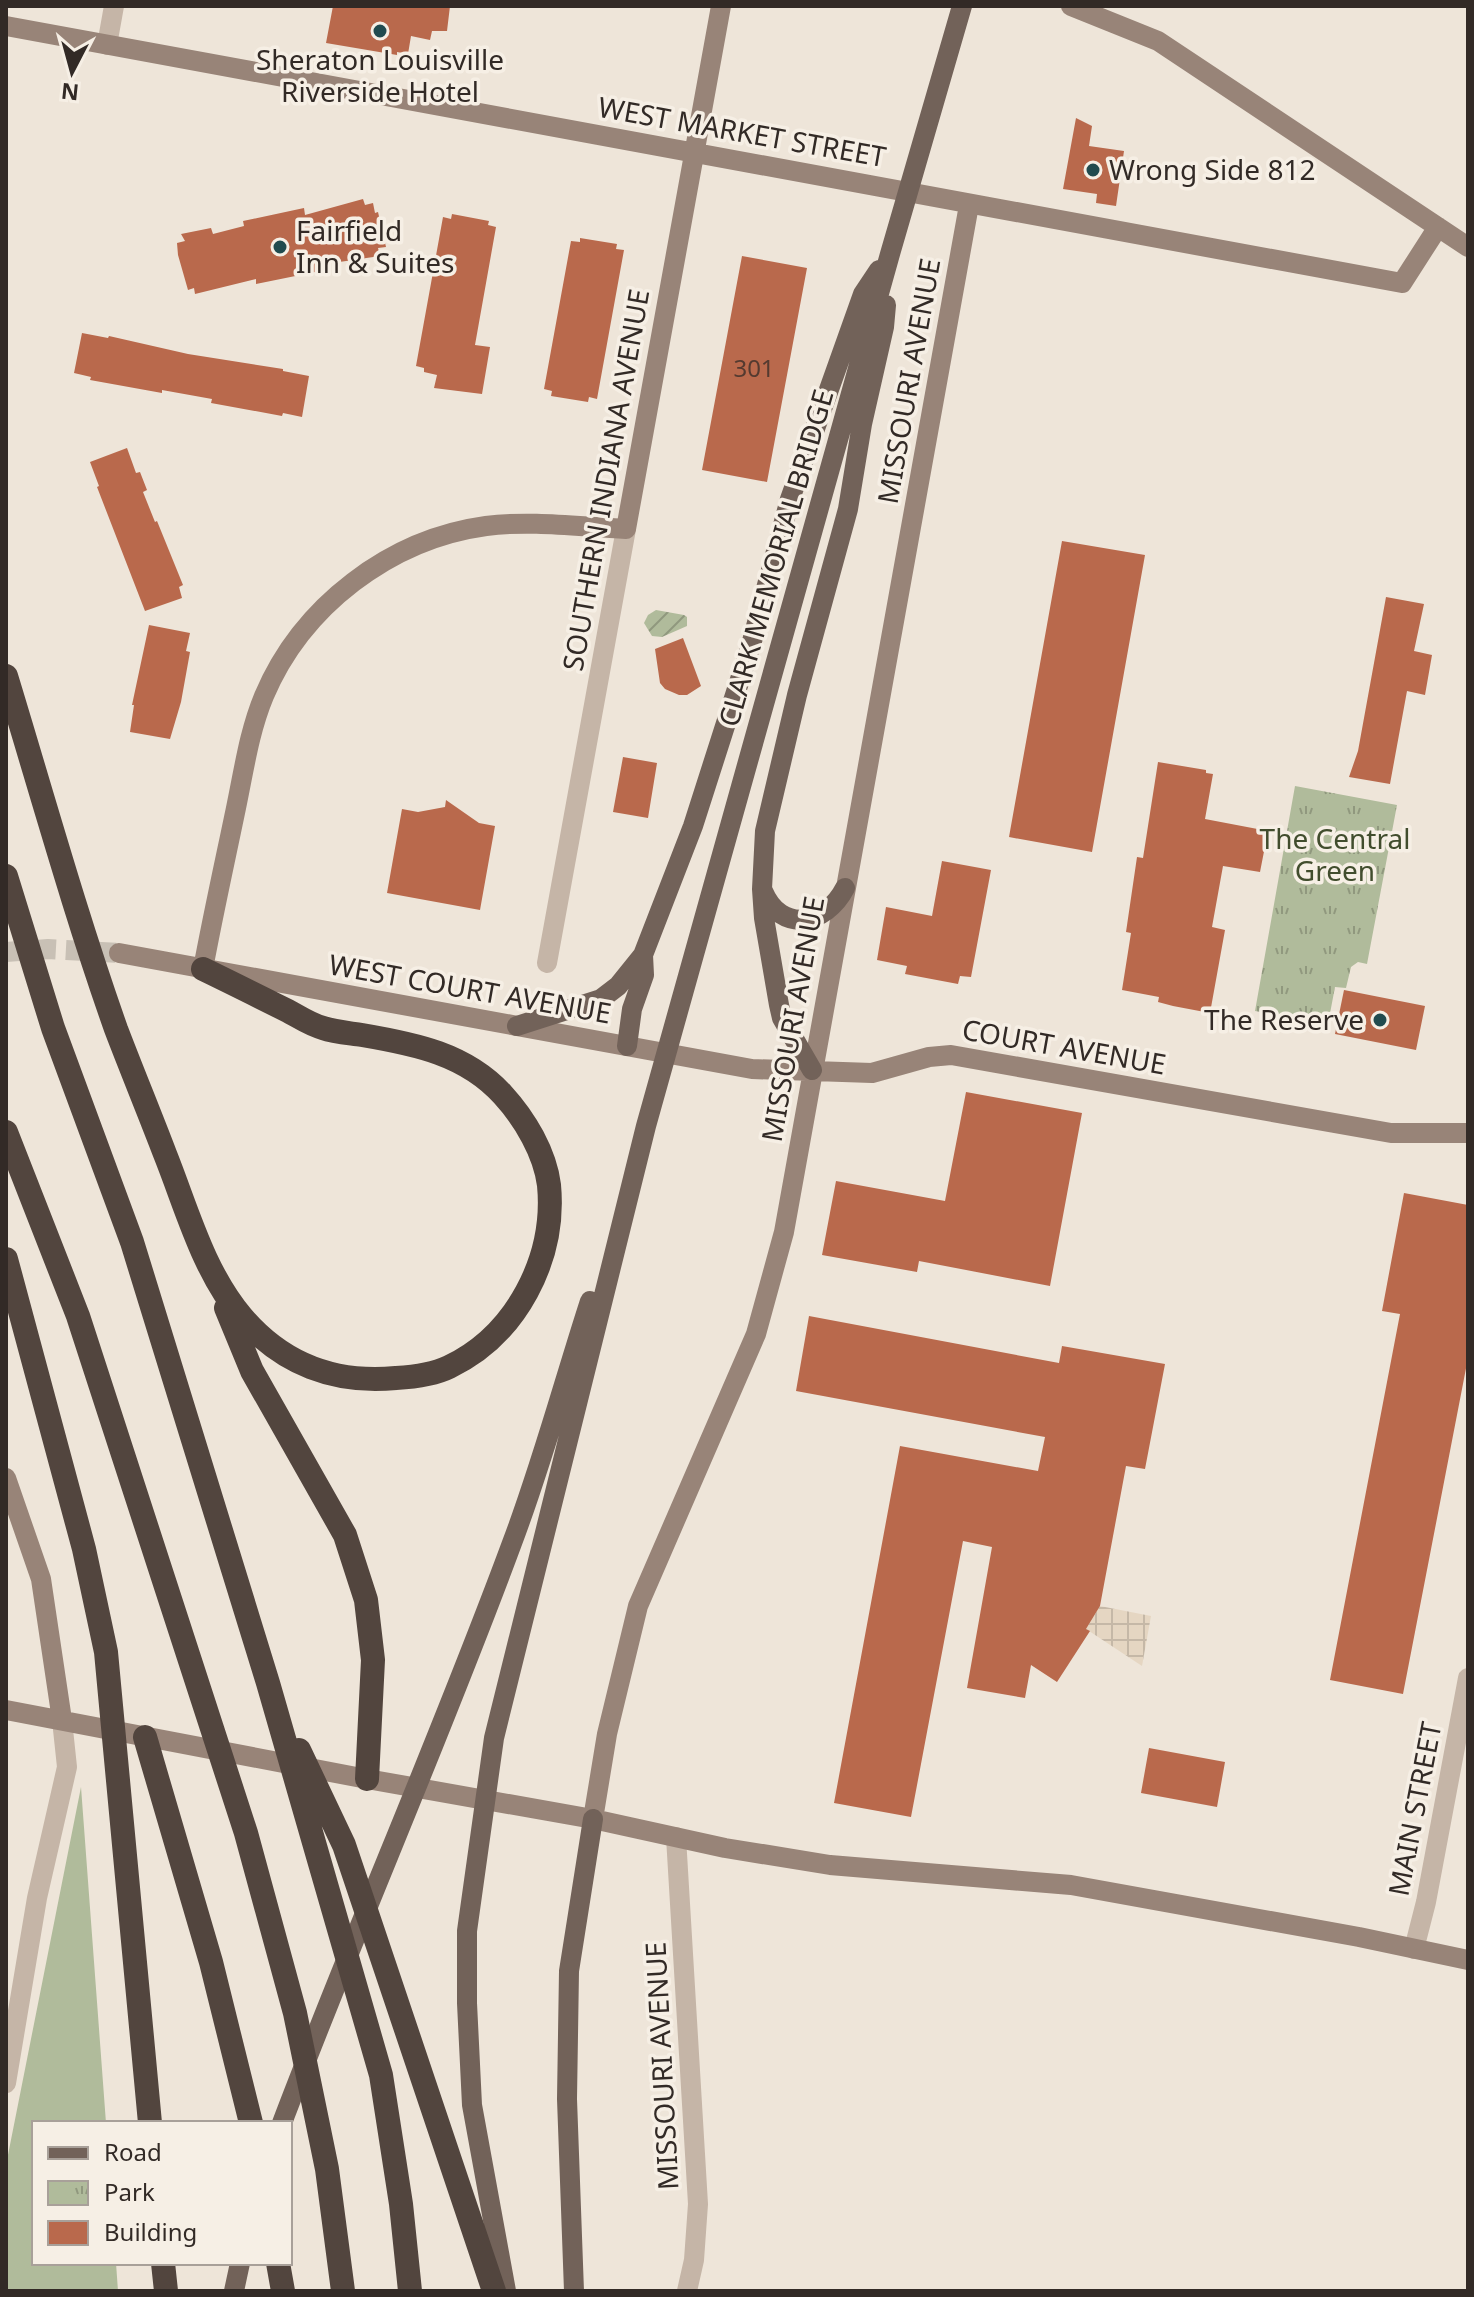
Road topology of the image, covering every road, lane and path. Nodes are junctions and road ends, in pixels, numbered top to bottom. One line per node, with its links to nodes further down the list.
1 (114, 6): 6 (street)
2 (721, 6): 7 (street, SOUTHERN INDIANA AVENUE)
3 (962, 6): 11 (main road, CLARK MEMORIAL BRIDGE)
4 (1071, 6): 9 (street)
5 (6, 26): 6 (street, WEST MARKET STREET)
6 (107, 45): 7 (street, WEST MARKET STREET)
7 (694, 152): 8 (street, WEST MARKET STREET); 12 (street, SOUTHERN INDIANA AVENUE)
8 (969, 205): 9 (street, WEST MARKET STREET); 15 (street, MISSOURI AVENUE)
9 (1438, 227): 10 (street)
10 (1468, 247)
11 (890, 254): 16 (main road); 18 (main road); 24 (main road, CLARK MEMORIAL BRIDGE)
12 (626, 529): 19 (street, SOUTHERN INDIANA AVENUE); 20 (street)
13 (6, 676): 27 (highway)
14 (6, 876): 31 (highway)
15 (845, 888): 16 (main road); 23 (street, MISSOURI AVENUE)
16 (762, 889): 23 (main road)
17 (119, 953): 20 (street, WEST COURT AVENUE)
18 (643, 955): 21 (main road); 22 (main road)
19 (547, 963)
20 (203, 969): 21 (street, WEST COURT AVENUE); 27 (highway)
21 (517, 1026): 22 (street, WEST COURT AVENUE)
22 (627, 1046): 23 (street, WEST COURT AVENUE)
23 (812, 1070): 26 (street, COURT AVENUE); 36 (street, MISSOURI AVENUE)
24 (646, 1126): 43 (main road); 53 (main road)
25 (6, 1132): 50 (highway)
26 (1468, 1133)
27 (192, 1224): 35 (highway)
28 (6, 1259): 41 (highway)
29 (6, 1478): 33 (street)
30 (1468, 1678): 38 (street, MAIN STREET)
31 (268, 1683): 51 (highway); 52 (highway)
32 (6, 1710): 33 (street)
33 (62, 1720): 34 (street); 40 (street)
34 (145, 1737): 35 (street); 42 (highway)
35 (367, 1779): 36 (street)
36 (593, 1819): 37 (street); 54 (main road)
37 (676, 1837): 38 (street); 55 (street, MISSOURI AVENUE)
38 (1414, 1949): 39 (street)
39 (1468, 1960)
40 (6, 2083)
41 (150, 2121)
42 (251, 2121)
43 (283, 2121)
44 (163, 2265): 47 (highway)
45 (240, 2265): 48 (main road)
46 (278, 2265): 49 (highway)
47 (166, 2291)
48 (234, 2291)
49 (283, 2291)
50 (343, 2291)
51 (410, 2291)
52 (494, 2291)
53 (506, 2291)
54 (574, 2291)
55 (687, 2291)

